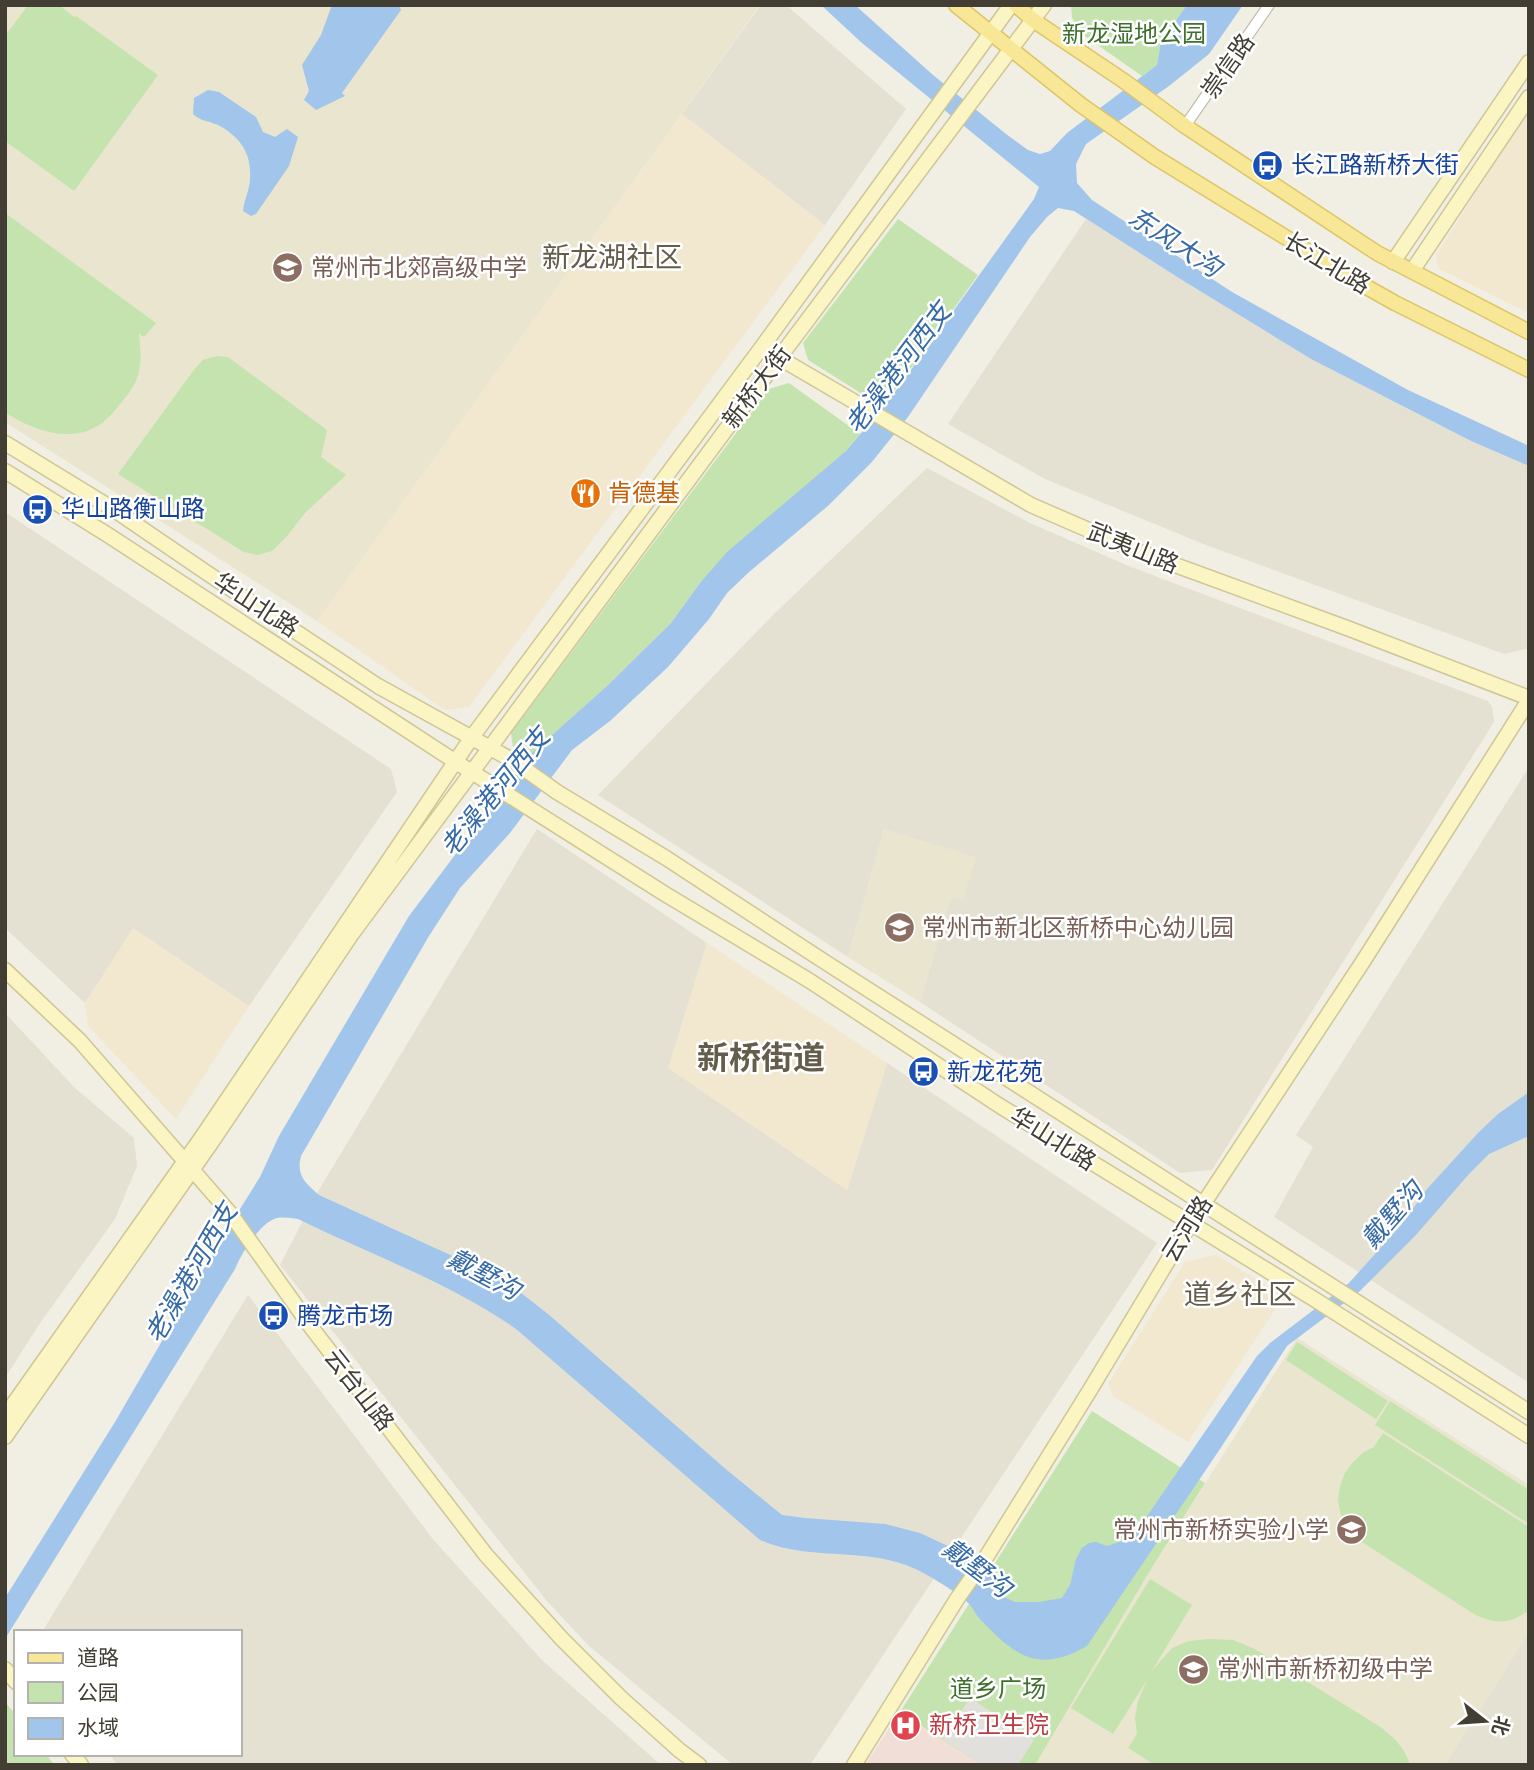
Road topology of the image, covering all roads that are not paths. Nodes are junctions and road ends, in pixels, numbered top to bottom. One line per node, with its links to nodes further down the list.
1 (956, 5): 6 (main road)
2 (1014, 5): 5 (main road); 6 (street, 新桥大街)
3 (1044, 5): 5 (street, 新桥大街)
4 (1269, 5): 10 (street, 崇信路)
5 (1033, 20): 7 (street, 新桥大街); 10 (main road, 长江北路)
6 (991, 33): 7 (main road); 14 (street, 新桥大街)
7 (1011, 49): 15 (street, 新桥大街); 16 (main road, 长江北路)
8 (1529, 62): 11 (street)
9 (1529, 97): 12 (street)
10 (1182, 123): 11 (main road, 长江北路)
11 (1393, 261): 12 (main road, 长江北路)
12 (1412, 271): 13 (main road, 长江北路)
13 (1529, 332)
14 (762, 347): 15 (street, 武夷山路); 20 (street, 新桥大街)
15 (779, 358): 19 (street, 武夷山路); 21 (street, 新桥大街)
16 (1529, 370)
17 (5, 443): 20 (street, 华山北路)
18 (5, 471): 22 (street, 华山北路)
19 (1529, 699): 26 (street, 云河路)
20 (472, 737): 21 (street, 华山北路); 22 (street, 新桥大街)
21 (491, 747): 23 (street, 新桥大街); 26 (street, 华山北路)
22 (456, 762): 23 (street, 华山北路); 25 (street, 新桥大街)
23 (474, 771): 25 (street, 新桥大街); 27 (street, 华山北路)
24 (5, 970): 25 (street, 云台山路)
25 (189, 1165): 29 (street); 31 (street); 32 (street, 云台山路)
26 (1203, 1204): 27 (street, 云河路); 28 (street, 华山北路)
27 (1190, 1224): 30 (street, 华山北路); 33 (street, 云河路)
28 (1529, 1412)
29 (5, 1416)
30 (1529, 1436)
31 (5, 1437)
32 (699, 1765)
33 (855, 1765)

